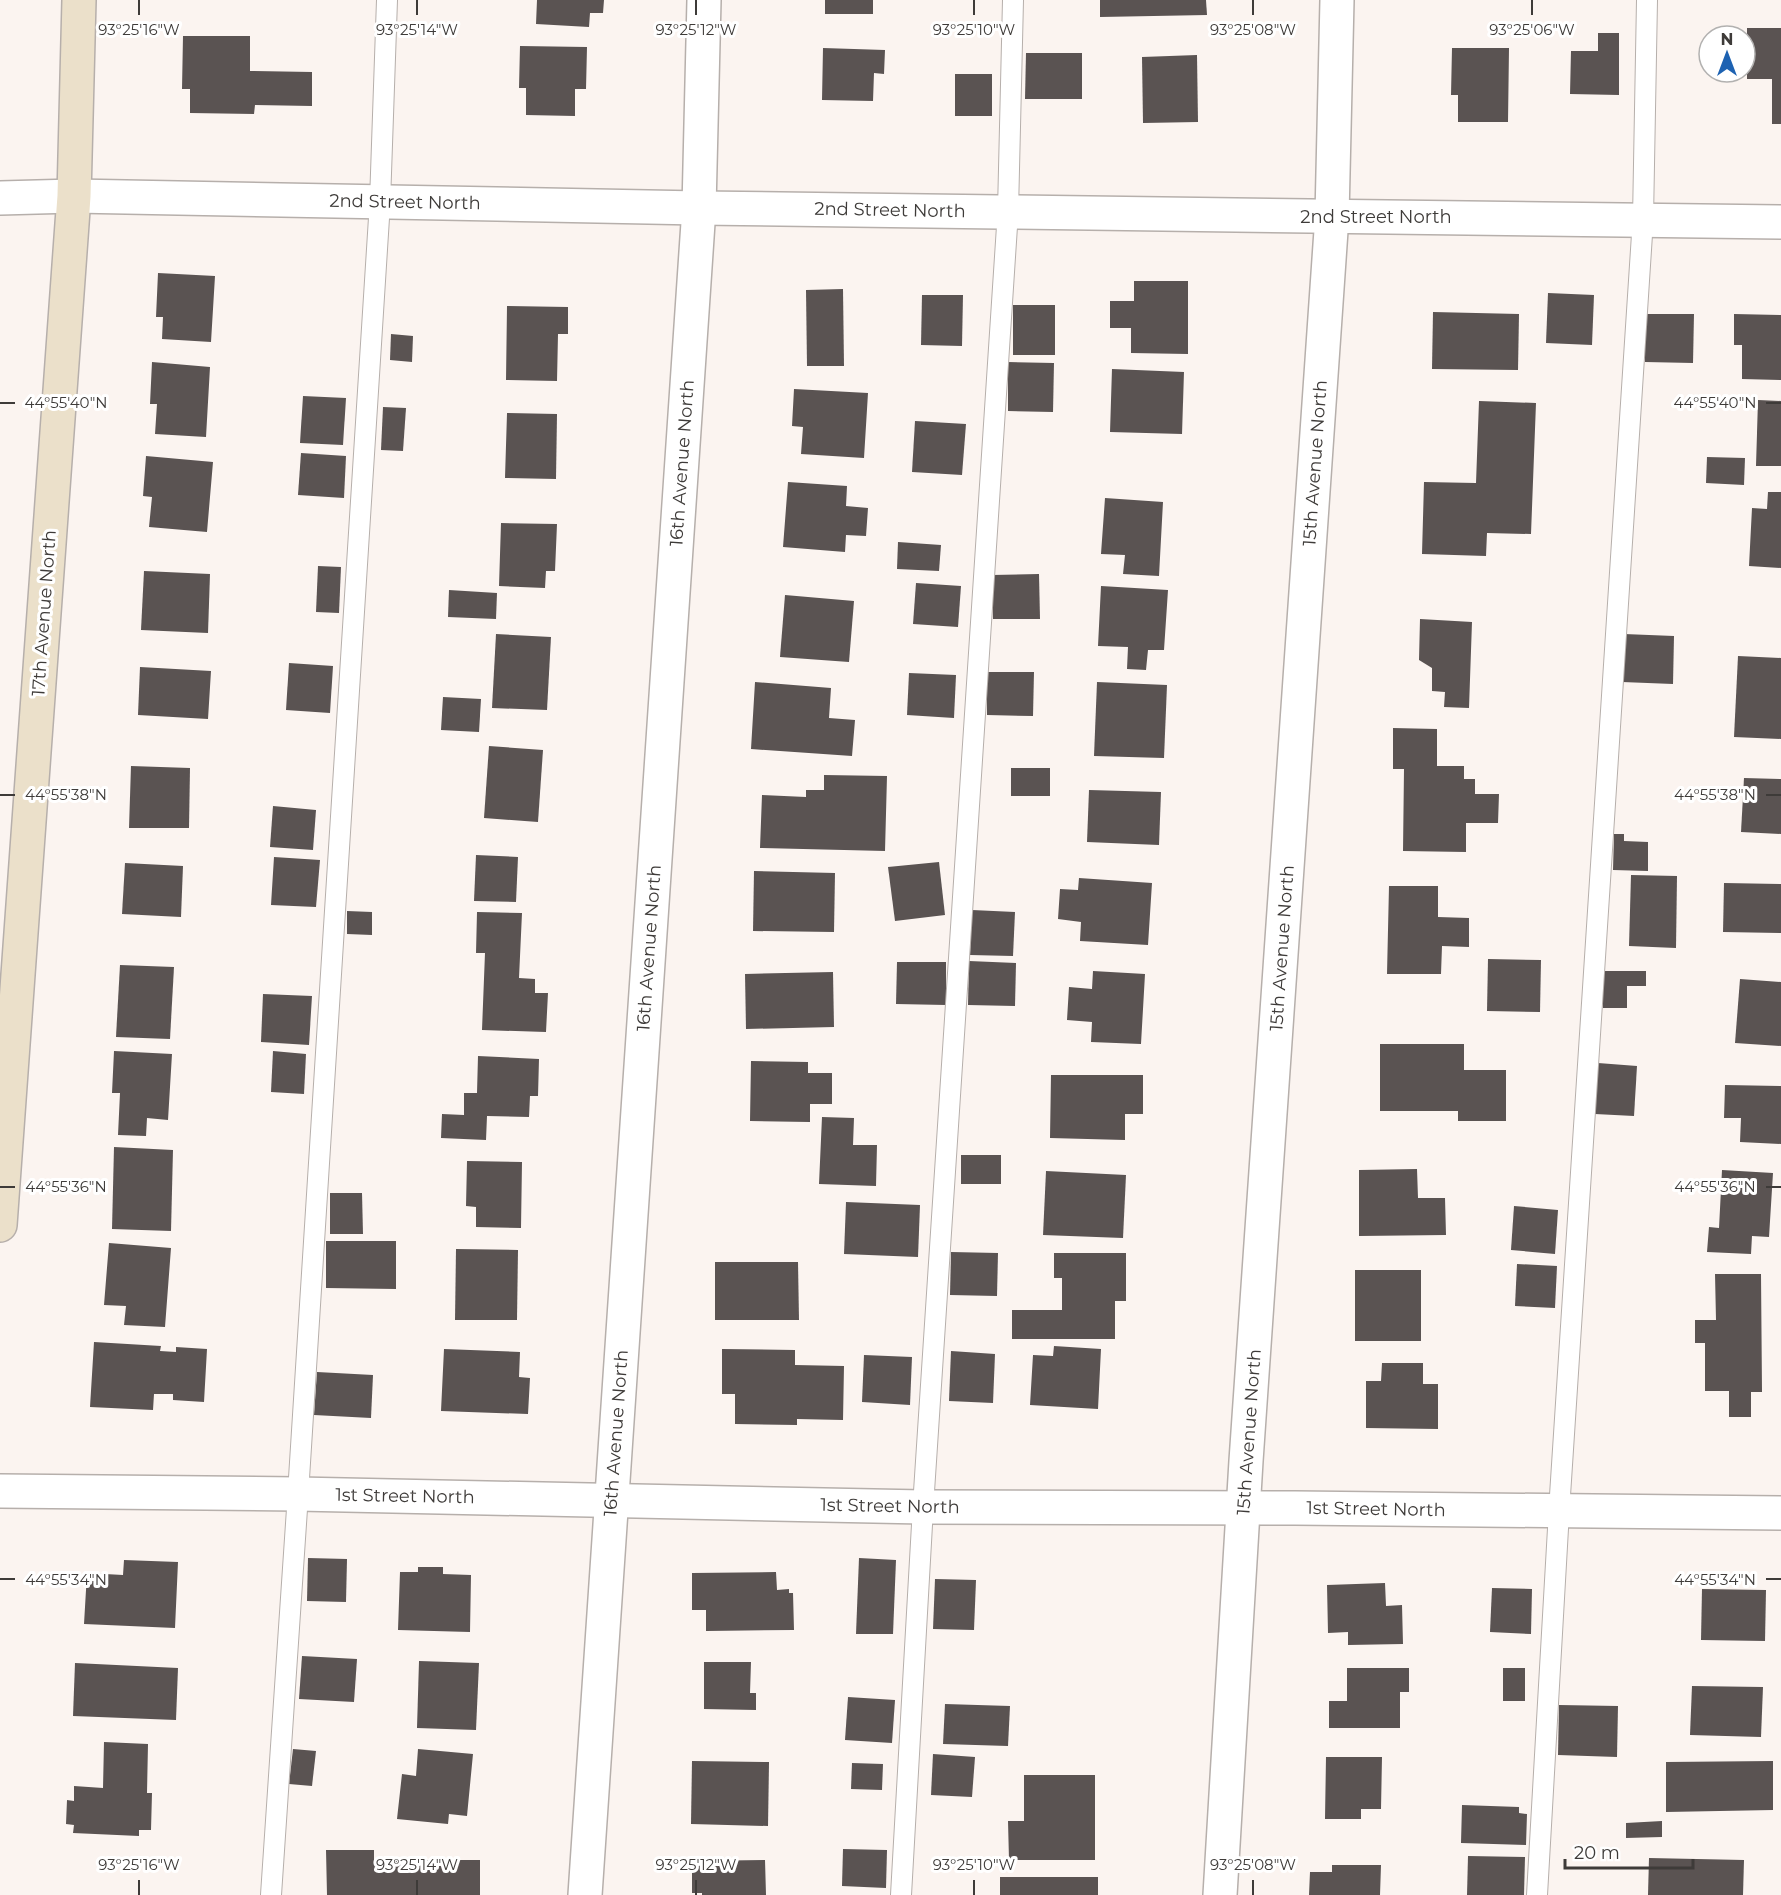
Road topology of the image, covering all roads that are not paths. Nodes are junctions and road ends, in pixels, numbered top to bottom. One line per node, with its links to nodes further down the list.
1 (79, 0): 7 (street, 17th Avenue North)
2 (387, 0): 9 (lane)
3 (704, 0): 10 (street, 16th Avenue North)
4 (1013, 0): 11 (lane)
5 (1337, 0): 12 (street, 15th Avenue North)
6 (1647, 0): 13 (lane)
7 (74, 196): 8 (street, 2nd Street North); 9 (street, 2nd Street North); 15 (street, 17th Avenue North)
8 (0, 198)
9 (380, 202): 10 (street, 2nd Street North); 17 (lane)
10 (699, 208): 11 (street, 2nd Street North); 18 (street, 16th Avenue North)
11 (1008, 211): 12 (street, 2nd Street North); 19 (lane)
12 (1332, 216): 13 (street, 2nd Street North); 20 (street, 15th Avenue North)
13 (1642, 219): 14 (street, 2nd Street North); 21 (lane)
14 (1781, 222)
15 (0, 1225)
16 (0, 1491): 17 (street, 1st Street North)
17 (298, 1494): 18 (street, 1st Street North); 23 (lane)
18 (612, 1501): 19 (street, 1st Street North); 24 (street, 16th Avenue North)
19 (923, 1507): 20 (street, 1st Street North); 25 (lane)
20 (1243, 1508): 21 (street, 1st Street North); 26 (street, 15th Avenue North)
21 (1559, 1511): 22 (street, 1st Street North); 27 (lane)
22 (1781, 1513)
23 (271, 1895)
24 (585, 1895)
25 (901, 1895)
26 (1220, 1895)
27 (1537, 1895)

